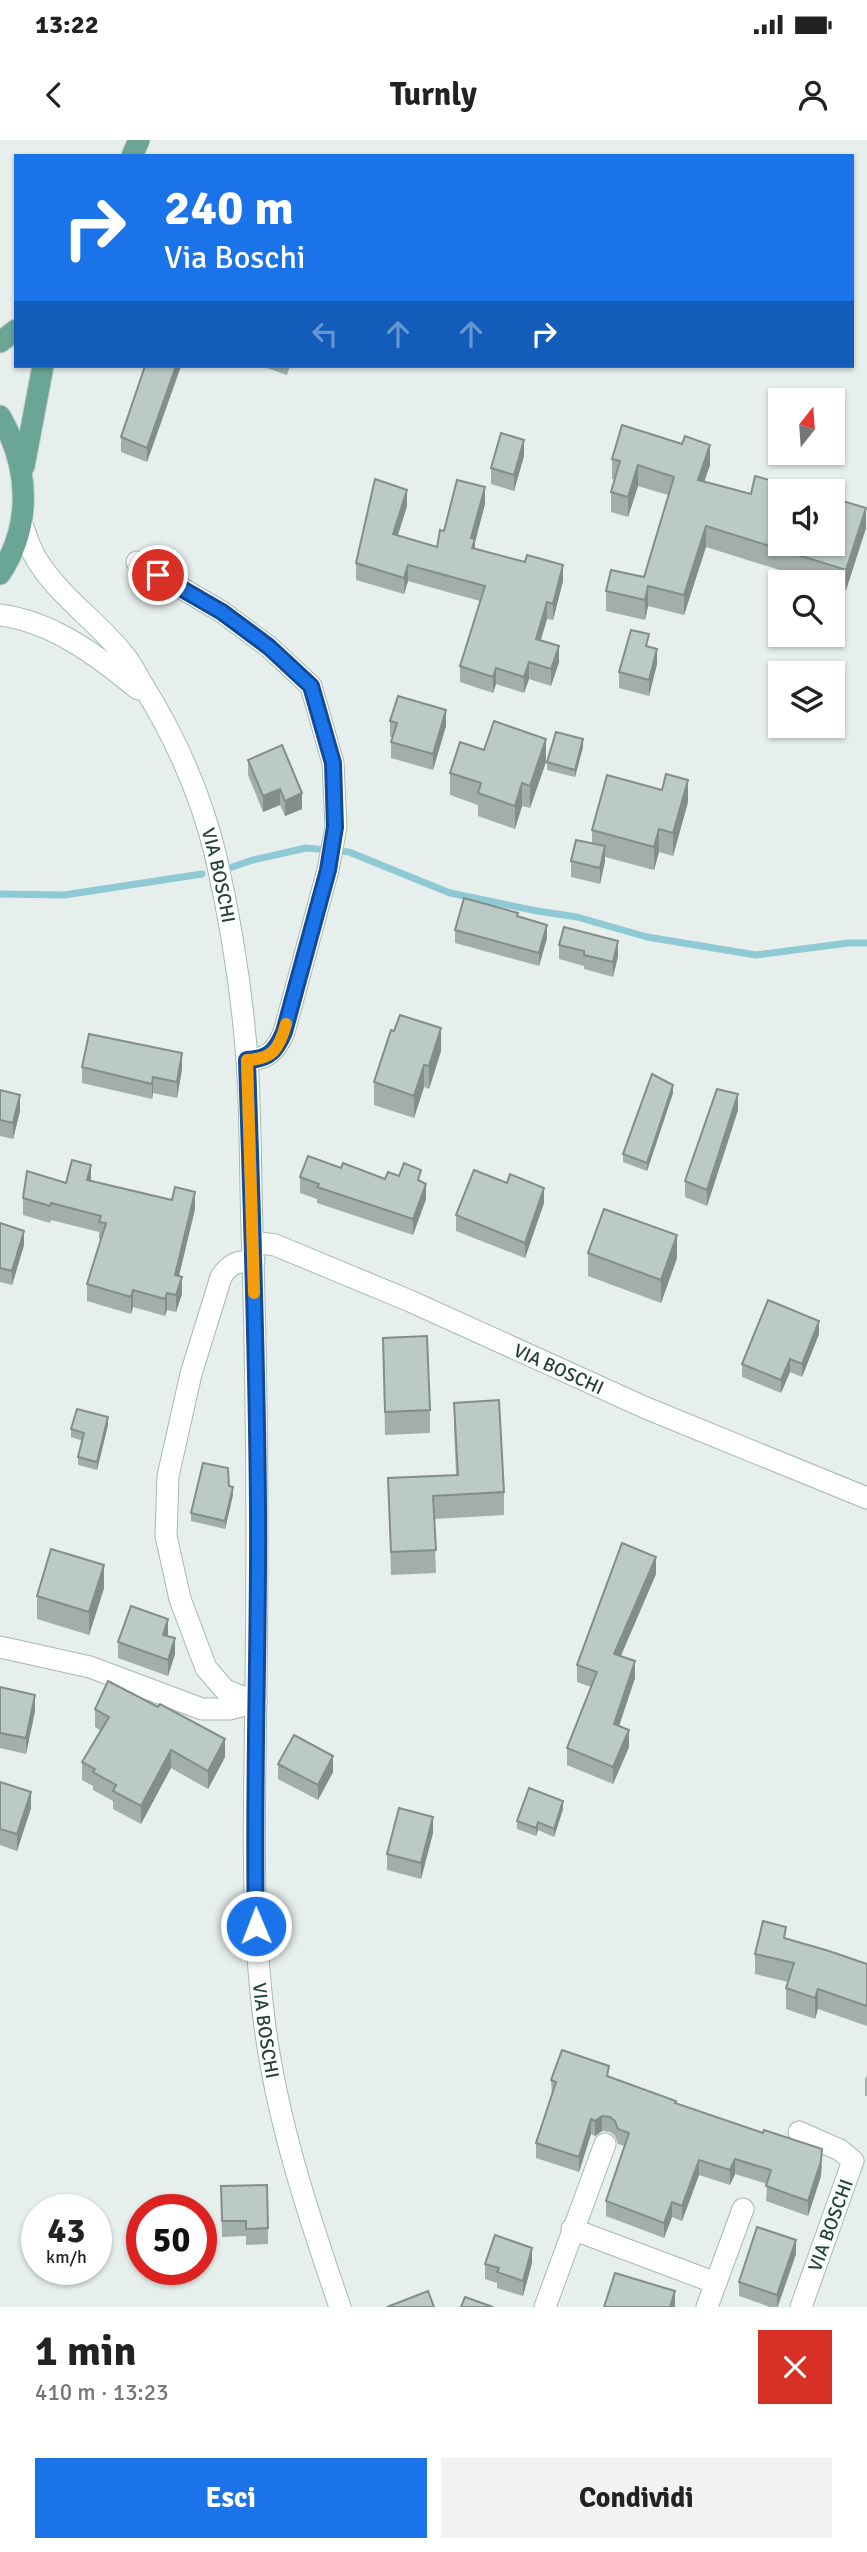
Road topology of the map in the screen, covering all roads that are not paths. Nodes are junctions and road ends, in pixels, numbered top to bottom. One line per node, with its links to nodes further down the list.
1 (43, 368): 3 (main road)
2 (0, 416): 3 (main road)
3 (23, 471): 4 (main road)
4 (22, 524): 6 (main road); 8 (street, VIA BOSCHI)
5 (137, 562): 9 (street)
6 (0, 574)
7 (0, 615): 8 (street, VIA BOSCHI)
8 (153, 701): 9 (street, VIA BOSCHI)
9 (247, 1060): 10 (street, VIA BOSCHI)
10 (253, 1252): 11 (street, VIA BOSCHI); 13 (street, VIA BOSCHI); 13 (street)
11 (867, 1499)
12 (0, 1647): 13 (street)
13 (256, 1702): 19 (street, VIA BOSCHI)
14 (799, 2132): 22 (street, VIA BOSCHI)
15 (605, 2144): 17 (street)
16 (743, 2209): 18 (street)
17 (572, 2229): 18 (street); 20 (street)
18 (716, 2283): 21 (street)
19 (340, 2307)
20 (545, 2307)
21 (708, 2307)
22 (801, 2307)

